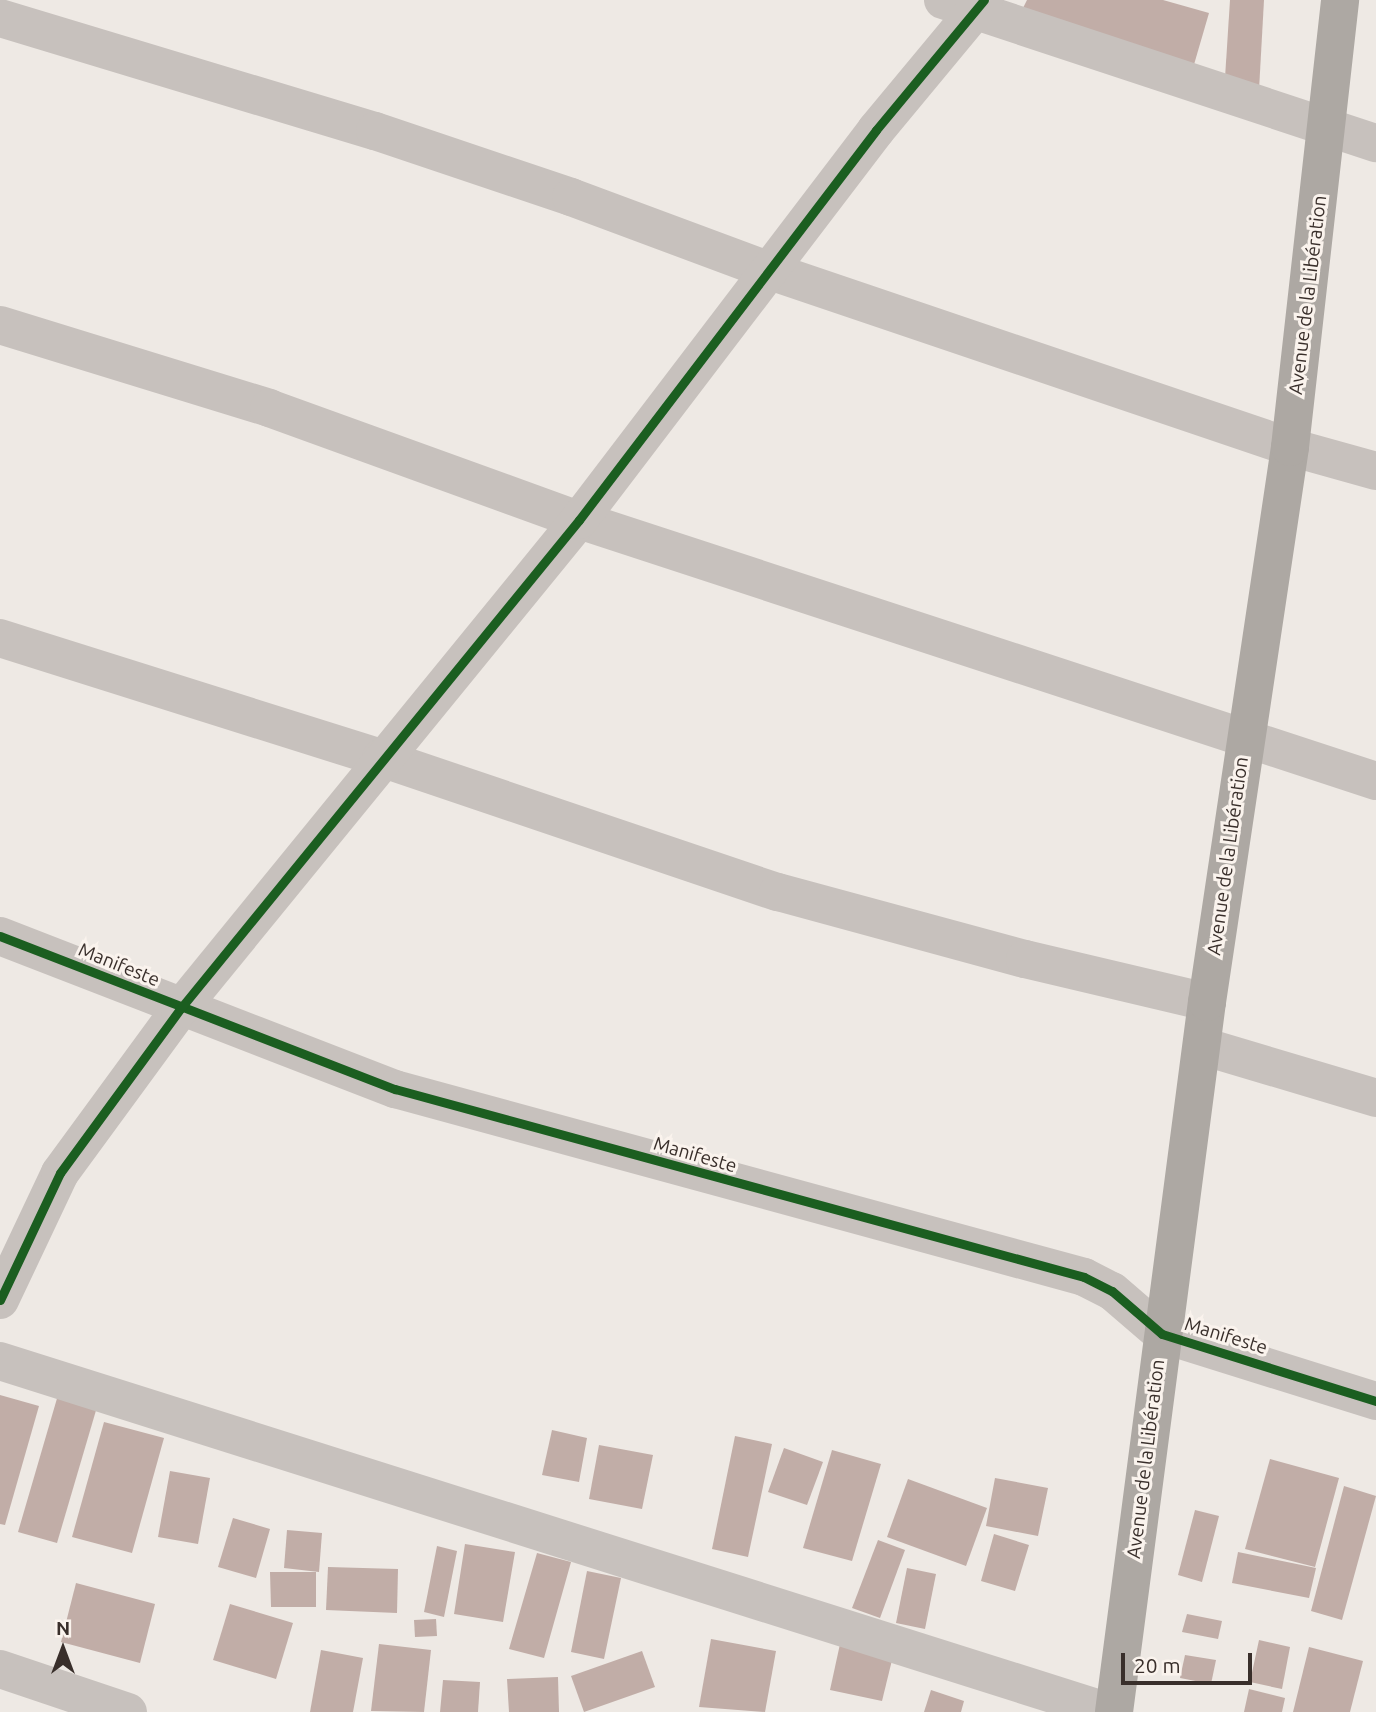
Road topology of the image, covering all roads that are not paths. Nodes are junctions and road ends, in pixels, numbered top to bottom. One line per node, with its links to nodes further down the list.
1 (1340, 0): 4 (highway, Avenue de la Libération)
2 (968, 3): 4 (street); 6 (street)
3 (0, 18): 6 (street)
4 (1328, 129): 5 (street); 8 (highway, Avenue de la Libération)
5 (1376, 143)
6 (770, 271): 8 (street); 10 (street)
7 (0, 325): 10 (street)
8 (1290, 447): 9 (street); 12 (highway, Avenue de la Libération)
9 (1376, 471)
10 (579, 520): 12 (street); 13 (street)
11 (0, 638): 13 (street)
12 (1245, 740): 14 (street); 16 (highway, Avenue de la Libération)
13 (382, 758): 16 (street); 17 (street)
14 (1376, 780)
15 (0, 936): 17 (street, Manifeste)
16 (1207, 1002): 18 (highway, Avenue de la Libération)
17 (180, 1009): 20 (street); 21 (street, Manifeste)
18 (1202, 1046): 19 (street); 21 (highway, Avenue de la Libération)
19 (1376, 1098)
20 (0, 1300)
21 (1162, 1334): 23 (street, Manifeste); 26 (highway, Avenue de la Libération)
22 (0, 1361): 26 (street)
23 (1376, 1402)
24 (0, 1669): 25 (street)
25 (128, 1712)
26 (1111, 1712)

